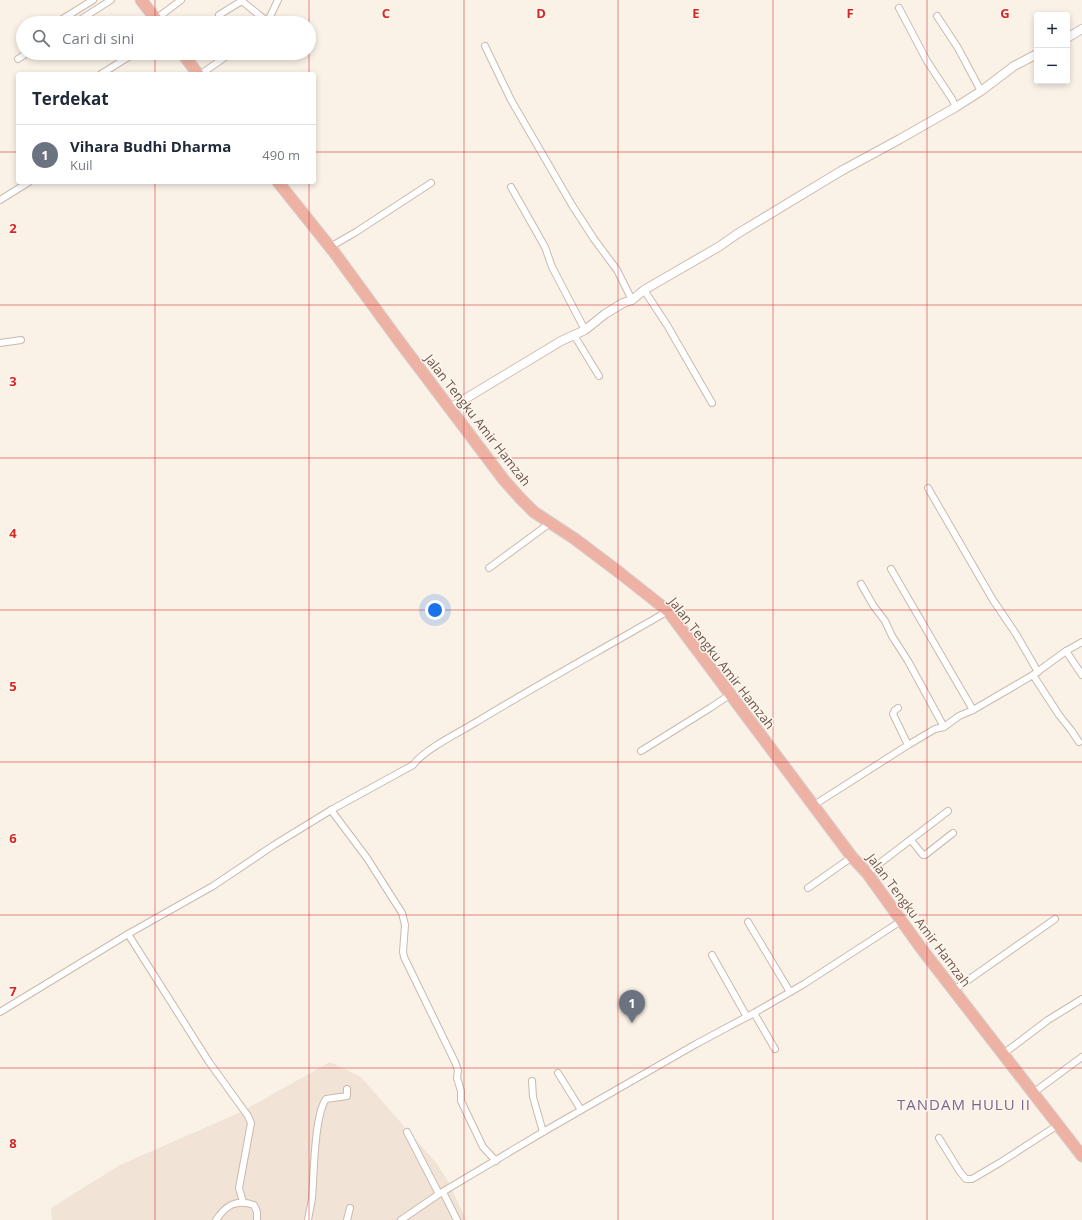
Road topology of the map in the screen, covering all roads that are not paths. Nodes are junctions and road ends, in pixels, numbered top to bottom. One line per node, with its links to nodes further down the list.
1 (93, 0): 7 (street)
2 (111, 0): 8 (street)
3 (141, 0): 9 (highway)
4 (181, 0): 10 (street)
5 (277, 2): 13 (street)
6 (899, 8): 26 (street)
7 (67, 16)
8 (86, 16)
9 (154, 16)
10 (163, 16)
11 (219, 16): 12 (street)
12 (262, 16)
13 (271, 16)
14 (936, 16): 25 (street)
15 (1082, 29): 16 (street)
16 (1070, 36)
17 (485, 46): 34 (street)
18 (1034, 56): 25 (street)
19 (124, 60): 22 (street)
20 (187, 60): 23 (highway)
21 (221, 60): 24 (street)
22 (104, 72)
23 (196, 72)
24 (204, 72)
25 (981, 91): 26 (street)
26 (956, 106): 33 (street)
27 (431, 183): 32 (street)
28 (26, 184): 31 (street)
29 (280, 184): 32 (highway, Jalan Tengku Amir Hamzah)
30 (510, 187): 35 (street)
31 (0, 200)
32 (330, 247): 41 (highway, Jalan Tengku Amir Hamzah)
33 (644, 290): 34 (street); 40 (street)
34 (632, 300): 35 (street)
35 (585, 330): 36 (street)
36 (574, 335): 39 (street); 41 (street)
37 (21, 340): 38 (street)
38 (0, 343)
39 (599, 376)
40 (712, 404)
41 (450, 408): 43 (highway, Jalan Tengku Amir Hamzah)
42 (928, 488): 50 (street)
43 (550, 523): 44 (street); 47 (highway, Jalan Tengku Amir Hamzah)
44 (489, 568)
45 (891, 569): 54 (street)
46 (861, 584): 55 (street)
47 (668, 611): 52 (highway, Jalan Tengku Amir Hamzah); 60 (street)
48 (1082, 642): 49 (street)
49 (1066, 651): 50 (street); 51 (street)
50 (1035, 674): 54 (street); 56 (street)
51 (1082, 675)
52 (731, 694): 58 (street); 59 (highway, Jalan Tengku Amir Hamzah)
53 (898, 708): 57 (street)
54 (973, 710): 55 (street)
55 (944, 727): 57 (street)
56 (1079, 742)
57 (908, 745): 59 (street)
58 (642, 751)
59 (814, 805): 64 (highway, Jalan Tengku Amir Hamzah)
60 (331, 810): 70 (street); 91 (street)
61 (948, 811): 63 (street)
62 (953, 833): 63 (street)
63 (911, 840): 65 (street)
64 (852, 857): 65 (highway, Jalan Tengku Amir Hamzah); 66 (street)
65 (867, 873): 68 (highway, Jalan Tengku Amir Hamzah)
66 (808, 888)
67 (1055, 919): 72 (street)
68 (901, 921): 72 (highway, Jalan Tengku Amir Hamzah); 73 (street)
69 (748, 922): 73 (street)
70 (128, 934): 75 (street); 93 (street)
71 (712, 955): 77 (street)
72 (954, 990): 79 (highway, Jalan Tengku Amir Hamzah)
73 (790, 992): 76 (street)
74 (1082, 999): 79 (street)
75 (0, 1012)
76 (754, 1013): 77 (street); 78 (street)
77 (747, 1017): 85 (street)
78 (775, 1049)
79 (1003, 1054): 84 (highway, Jalan Tengku Amir Hamzah)
80 (1082, 1057): 84 (street)
81 (558, 1073): 85 (street)
82 (532, 1081): 88 (street)
83 (347, 1089): 97 (street)
84 (1033, 1094): 86 (highway, Jalan Tengku Amir Hamzah)
85 (581, 1110): 88 (street)
86 (1058, 1125): 89 (street); 90 (highway, Jalan Tengku Amir Hamzah)
87 (407, 1132): 92 (street)
88 (543, 1132): 91 (street)
89 (939, 1138)
90 (1082, 1156)
91 (496, 1161): 92 (street)
92 (441, 1193): 99 (street); 100 (street)
93 (243, 1202): 95 (street); 96 (street)
94 (350, 1208): 98 (street)
95 (216, 1220)
96 (257, 1220)
97 (308, 1220)
98 (347, 1220)
99 (401, 1220)
100 (457, 1220)

